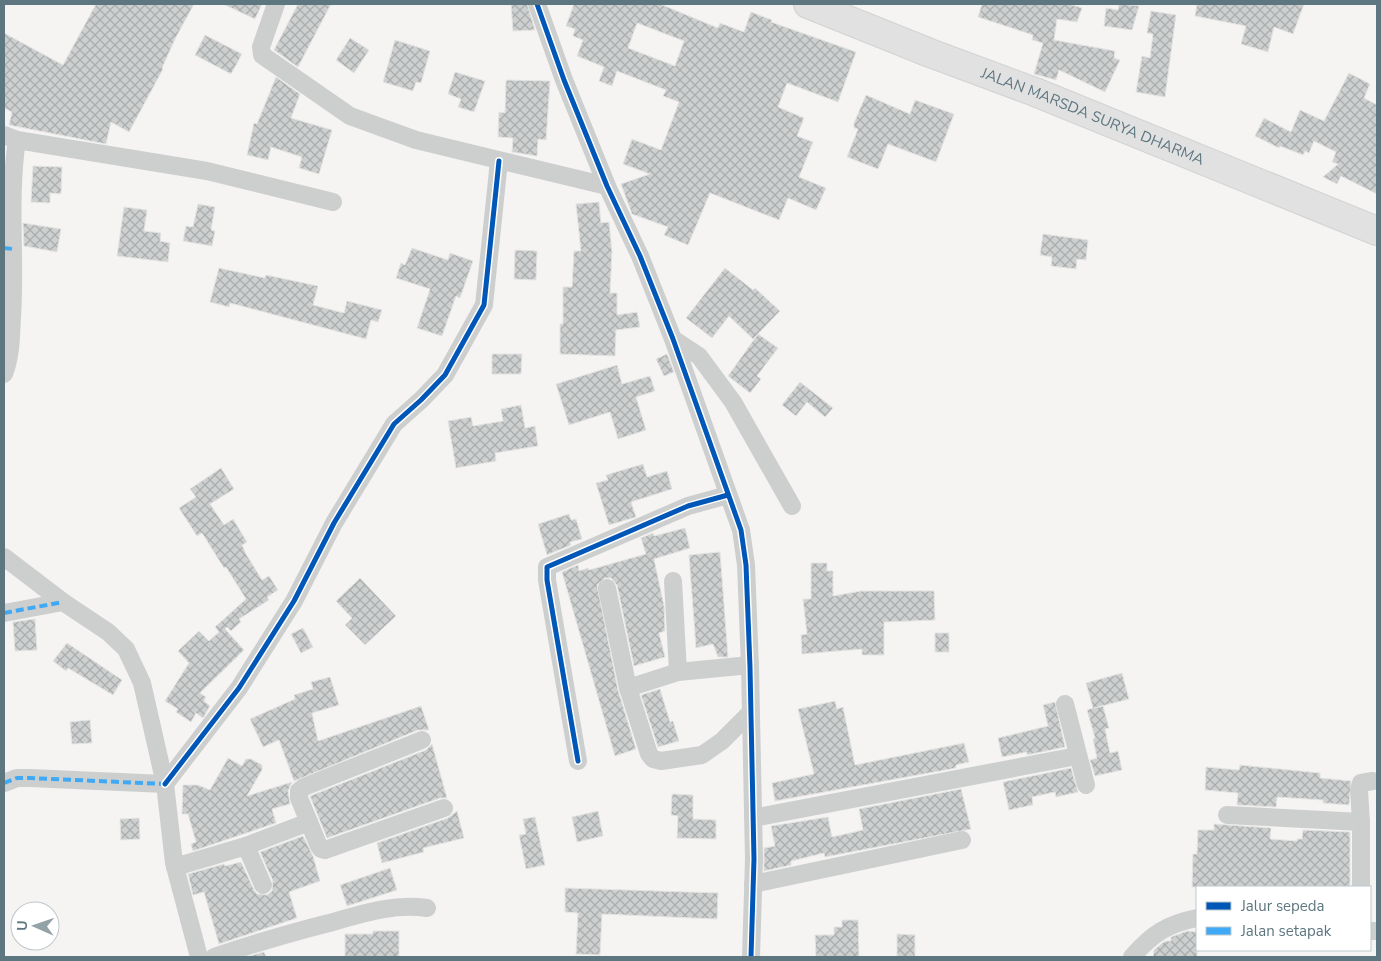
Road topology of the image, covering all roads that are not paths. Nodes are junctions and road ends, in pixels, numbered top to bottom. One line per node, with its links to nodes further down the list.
1 (276, 4): 5 (street)
2 (537, 4): 6 (street)
3 (808, 4): 8 (highway, JALAN MARSDA SURYA DHARMA)
4 (10, 138): 7 (street); 9 (street)
5 (499, 161): 6 (street); 29 (street)
6 (606, 186): 10 (street)
7 (333, 202)
8 (1377, 232)
9 (8, 249): 11 (street)
10 (673, 339): 12 (street); 13 (street)
11 (4, 374)
12 (728, 495): 19 (street); 26 (street)
13 (792, 506)
14 (4, 557): 17 (street)
15 (673, 580): 20 (street)
16 (607, 588): 21 (street)
17 (63, 602): 18 (street); 29 (street)
18 (4, 612)
19 (750, 665): 20 (street); 23 (street)
20 (678, 672): 21 (street)
21 (628, 688): 23 (street)
22 (1065, 704): 25 (street)
23 (750, 713): 33 (street)
24 (422, 740): 34 (street)
25 (1077, 756): 30 (street); 33 (street)
26 (578, 761)
27 (1373, 781): 35 (street)
28 (4, 784): 29 (street)
29 (165, 784): 38 (street)
30 (1086, 785)
31 (444, 808): 34 (street)
32 (1227, 815): 35 (street)
33 (753, 818): 39 (street)
34 (309, 822): 37 (street)
35 (1361, 822): 41 (street)
36 (962, 840): 39 (street)
37 (246, 846): 38 (street); 40 (street)
38 (175, 867): 44 (street)
39 (753, 884): 46 (street)
40 (263, 885)
41 (1361, 886)
42 (427, 908): 45 (street)
43 (1196, 918): 47 (street)
44 (199, 957)
45 (214, 957)
46 (751, 957)
47 (1132, 957)

